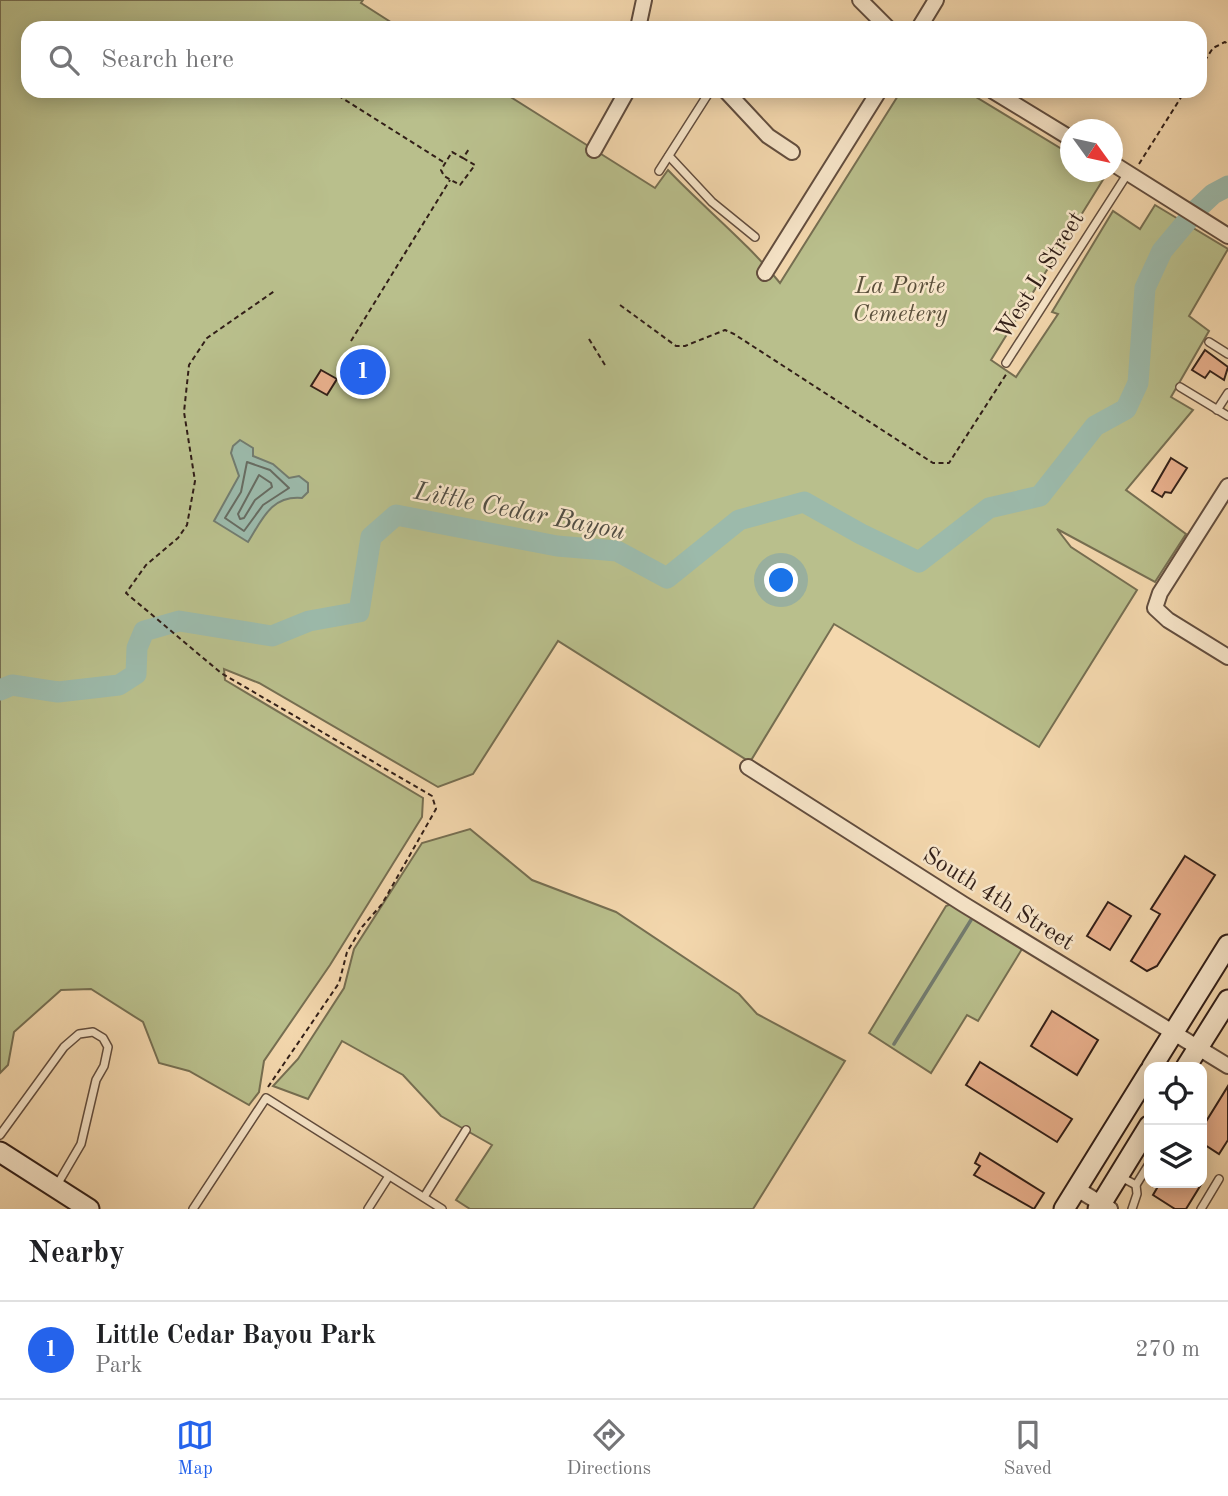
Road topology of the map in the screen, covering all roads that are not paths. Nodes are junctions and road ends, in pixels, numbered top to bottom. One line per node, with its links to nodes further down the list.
1 (644, 0): 4 (street)
2 (860, 0): 5 (street)
3 (936, 0): 6 (street)
4 (640, 21)
5 (881, 21)
6 (923, 21)
7 (624, 98): 13 (street)
8 (706, 98): 15 (lane)
9 (733, 98): 14 (street)
10 (875, 98): 21 (street)
11 (1004, 98): 12 (street)
12 (1060, 132)
13 (594, 150)
14 (792, 152)
15 (669, 156): 17 (lane); 20 (lane)
16 (1123, 170): 18 (street)
17 (659, 171)
18 (1130, 174): 19 (street); 24 (lane, West L Street)
19 (1224, 233)
20 (754, 237)
21 (765, 273)
22 (1209, 342): 23 (lane)
23 (1228, 354)
24 (1009, 365)
25 (1180, 387): 27 (lane)
26 (1228, 393): 27 (lane)
27 (1217, 410): 28 (lane)
28 (1228, 416)
29 (1228, 486): 30 (street)
30 (1228, 657)
31 (748, 767): 34 (street, South 4th Street)
32 (1228, 945): 34 (main road)
33 (1228, 1000): 35 (main road)
34 (1174, 1032): 35 (street, South 4th Street); 36 (main road)
35 (1198, 1048): 37 (main road); 38 (street, South 4th Street)
36 (1155, 1062)
37 (1189, 1062)
38 (1228, 1066)
39 (1144, 1080): 50 (main road)
40 (466, 1130): 51 (lane)
41 (0, 1135): 49 (lane)
42 (1144, 1137): 46 (main road)
43 (0, 1152): 49 (main road)
44 (1144, 1172): 48 (lane)
45 (389, 1175): 51 (lane); 54 (lane); 55 (lane)
46 (1119, 1176): 48 (lane); 52 (main road)
47 (1219, 1179): 59 (lane)
48 (1136, 1185): 58 (lane)
49 (55, 1188): 53 (main road)
50 (1077, 1189): 52 (street); 57 (main road)
51 (424, 1198): 56 (lane)
52 (1103, 1207)
53 (89, 1209)
54 (193, 1209)
55 (368, 1209)
56 (442, 1209)
57 (1064, 1209)
58 (1132, 1209)
59 (1201, 1209)

